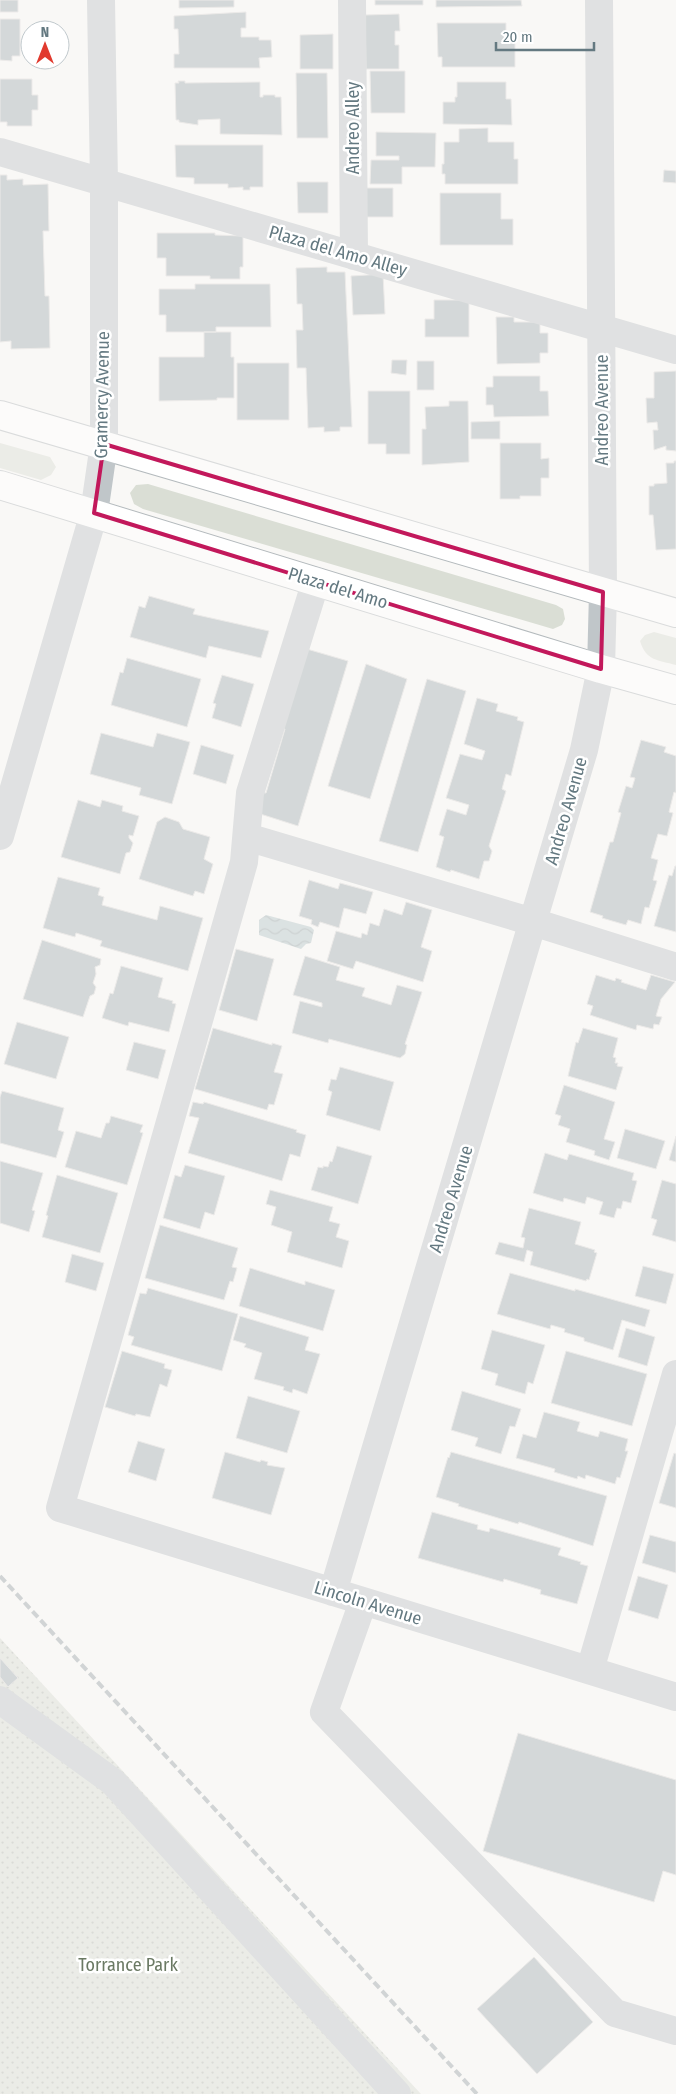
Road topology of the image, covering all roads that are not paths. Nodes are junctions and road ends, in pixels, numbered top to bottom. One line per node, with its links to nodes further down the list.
1 (101, 0): 5 (street, Gramercy Avenue)
2 (352, 0): 6 (street, Andreo Alley)
3 (599, 0): 7 (street, Andreo Avenue)
4 (0, 152): 5 (street, Plaza del Amo Alley)
5 (104, 183): 6 (street, Plaza del Amo Alley); 10 (street, Gramercy Avenue)
6 (354, 256): 7 (street, Plaza del Amo Alley)
7 (601, 327): 8 (street, Plaza del Amo Alley); 14 (street, Andreo Avenue)
8 (676, 350)
9 (0, 415): 10 (main road)
10 (104, 444): 12 (street, Gramercy Avenue); 14 (main road)
11 (0, 485): 12 (main road, Plaza del Amo)
12 (94, 513): 13 (main road, Plaza del Amo); 18 (street, Gramercy Avenue)
13 (316, 581): 16 (main road, Plaza del Amo); 19 (street)
14 (603, 592): 15 (main road); 16 (street, Andreo Avenue)
15 (676, 613)
16 (602, 669): 17 (main road, Plaza del Amo); 20 (street, Andreo Avenue)
17 (676, 690)
18 (0, 836)
19 (247, 837): 20 (street); 23 (street, Lincoln Avenue)
20 (533, 922): 21 (street); 23 (street, Andreo Avenue)
21 (676, 967)
22 (676, 1374): 25 (street)
23 (333, 1592): 24 (street, Lincoln Avenue)
24 (363, 1602): 25 (street, Lincoln Avenue); 28 (street)
25 (590, 1670): 26 (street, Lincoln Avenue)
26 (676, 1697)
27 (0, 1700): 29 (street)
28 (676, 2031)
29 (397, 2094)

